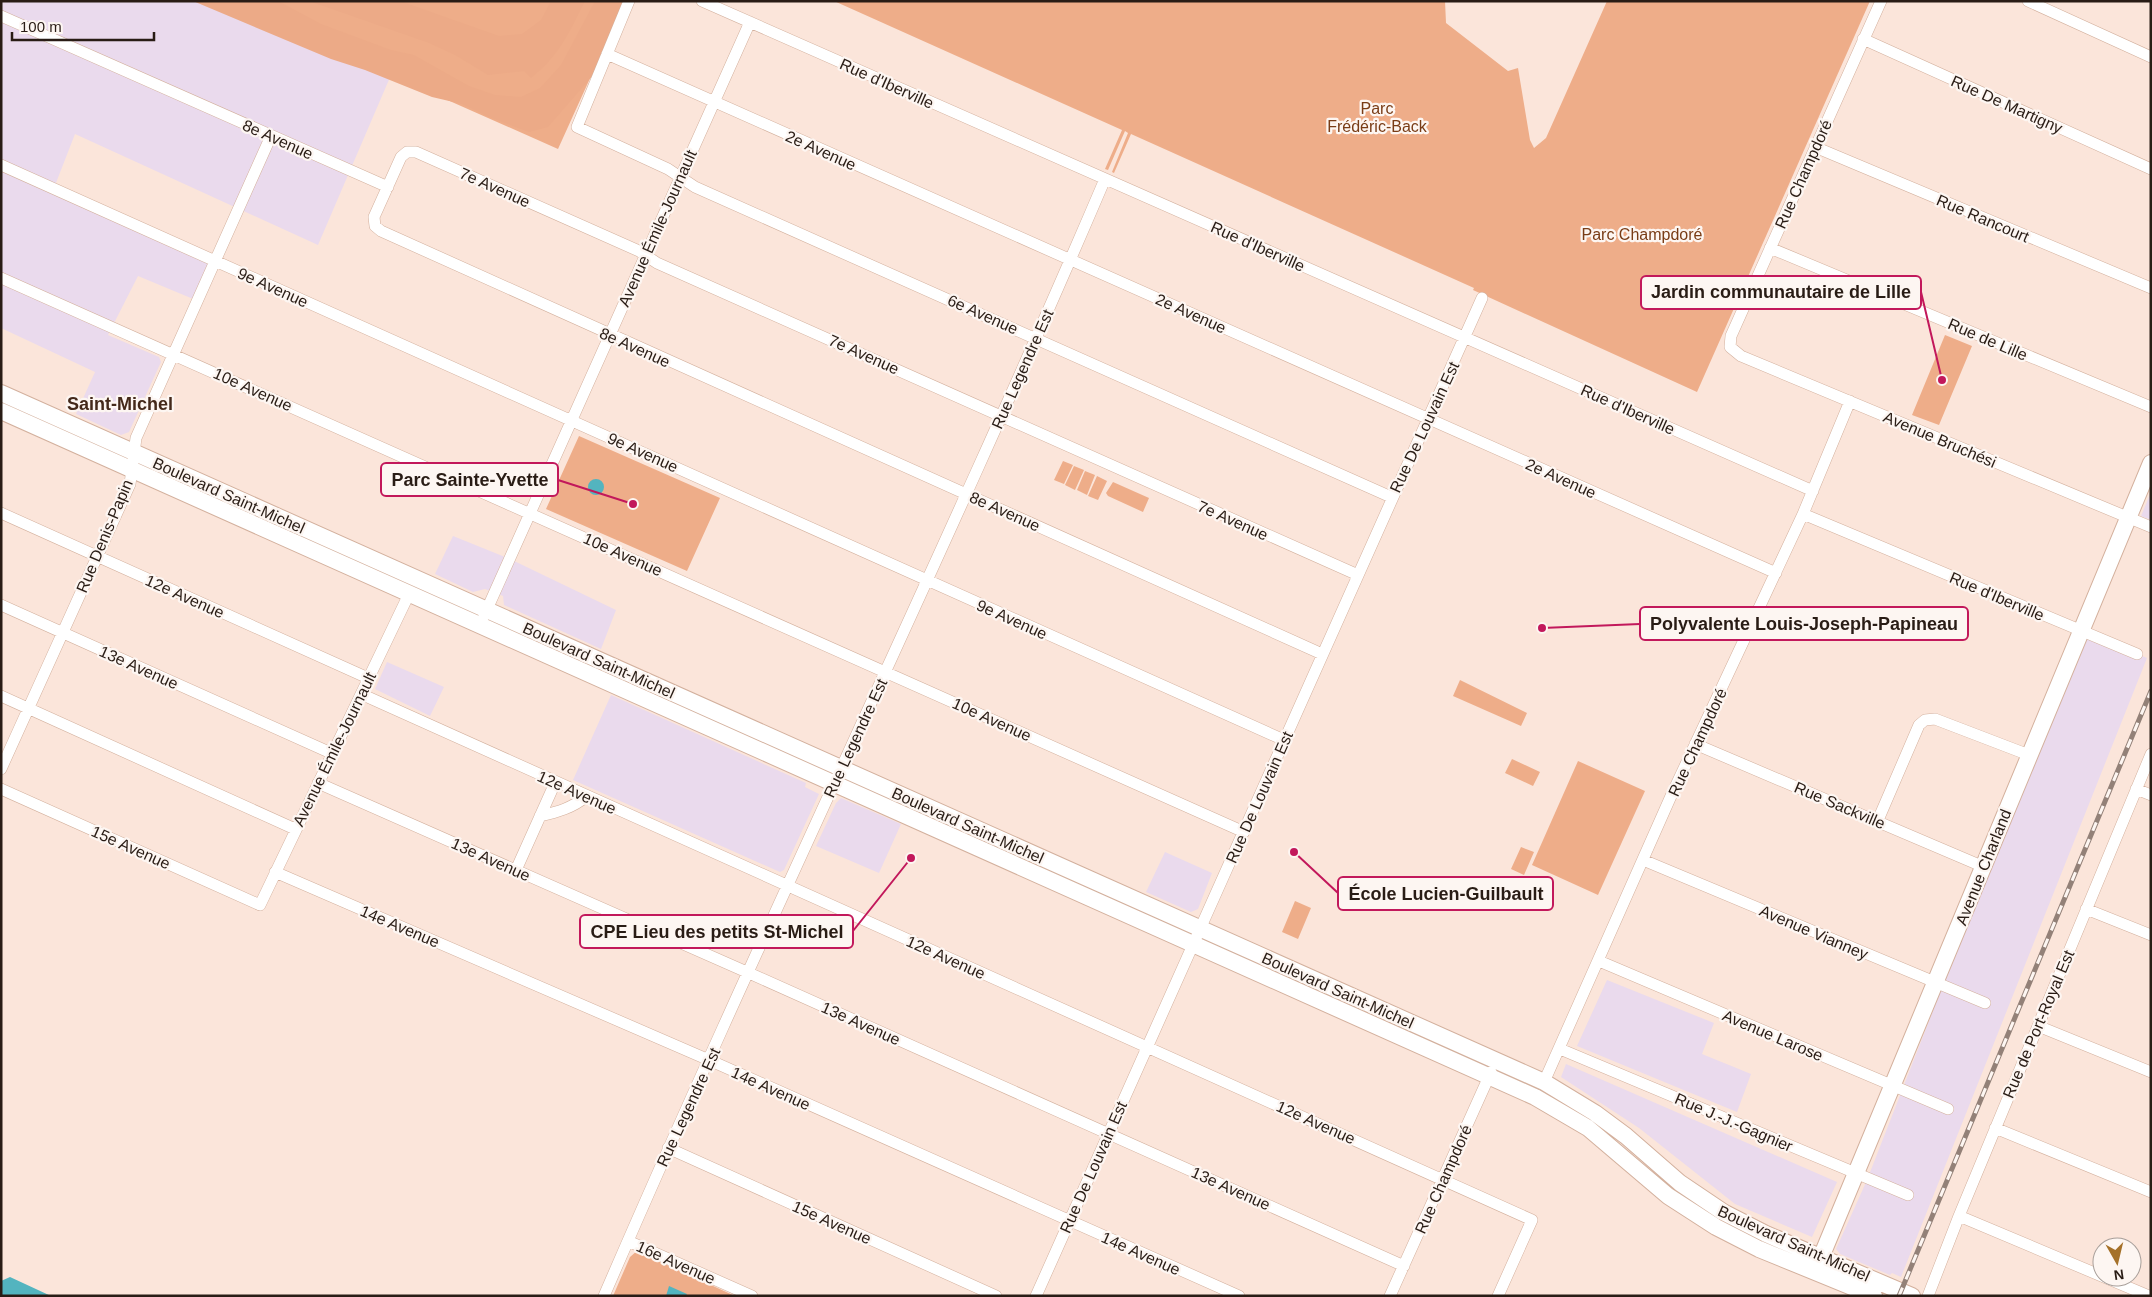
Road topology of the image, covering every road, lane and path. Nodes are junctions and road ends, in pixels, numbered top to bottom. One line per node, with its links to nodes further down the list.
1 (629, 1): 8 (street)
2 (702, 1): 6 (street, Rue d'Iberville)
3 (1881, 1): 7 (street, Rue Champdoré)
4 (2028, 1): 9 (street)
5 (1, 16): 11 (street, 8e Avenue)
6 (750, 22): 10 (street, Avenue Émile-Journault); 16 (street, Rue d'Iberville)
7 (1864, 40): 12 (street, Rue Champdoré); 14 (street, Rue De Martigny)
8 (607, 54): 10 (street, 2e Avenue); 15 (street, 6e Avenue)
9 (2151, 57)
10 (713, 102): 15 (street, Avenue Émile-Journault); 21 (street, 2e Avenue)
11 (271, 136): 17 (street, 8e Avenue); 20 (street, Rue Denis-Papin)
12 (1815, 147): 18 (street, Rue Champdoré); 23 (street, Rue Rancourt)
13 (1, 165): 20 (street, 9e Avenue)
14 (2151, 169)
15 (680, 177): 19 (street, Avenue Émile-Journault); 27 (street, 6e Avenue)
16 (1106, 179): 21 (street, Rue Legendre Est); 26 (street, Rue d'Iberville)
17 (388, 187): 19 (street, 7e Avenue); 25 (street, 8e Avenue)
18 (1770, 248): 28 (street, Rue Champdoré); 32 (street, Rue de Lille)
19 (645, 255): 25 (street, Avenue Émile-Journault); 34 (street, 7e Avenue)
20 (216, 260): 29 (street, Rue Denis-Papin); 36 (street, 9e Avenue)
21 (1071, 260): 27 (street, Rue Legendre Est); 35 (street, 2e Avenue)
22 (1, 278): 29 (street, 10e Avenue)
23 (2151, 288)
24 (1482, 298): 26 (street, Rue De Louvain Est)
25 (609, 335): 36 (street, Avenue Émile-Journault); 41 (street, 8e Avenue)
26 (1465, 337): 35 (street, Rue De Louvain Est); 40 (street, Rue d'Iberville)
27 (1037, 338): 34 (street, Rue Legendre Est); 42 (street, 6e Avenue)
28 (1730, 347): 31 (street, Avenue Bruchési)
29 (173, 353): 37 (street, Rue Denis-Papin); 44 (street, 10e Avenue)
30 (1, 393): 37 (main road, Boulevard Saint-Michel)
31 (1850, 401): 40 (street, Rue Champdoré); 46 (street, Avenue Bruchési)
32 (2151, 407)
33 (1, 411): 39 (main road, Boulevard Saint-Michel)
34 (1002, 415): 41 (street, Rue Legendre Est); 50 (street, 7e Avenue)
35 (1428, 419): 42 (street, Rue De Louvain Est); 49 (street, 2e Avenue)
36 (572, 421): 44 (street, Avenue Émile-Journault); 51 (street, 9e Avenue)
37 (134, 452): 39 (street, Rue Denis-Papin); 54 (main road, Boulevard Saint-Michel)
38 (2151, 463): 46 (main road, Avenue Charland)
39 (131, 470): 48 (street, Rue Denis-Papin); 52 (main road, Boulevard Saint-Michel)
40 (1813, 491): 45 (street, Rue Champdoré)
41 (966, 494): 51 (street, Rue Legendre Est); 58 (street, 8e Avenue)
42 (1392, 497): 50 (street, Rue De Louvain Est)
43 (1, 513): 48 (street, 12e Avenue)
44 (530, 513): 54 (street, Avenue Émile-Journault); 60 (street, 10e Avenue)
45 (1803, 514): 49 (street, Rue Champdoré); 56 (street, Rue d'Iberville)
46 (2128, 518): 47 (street, Avenue Bruchési); 56 (main road, Avenue Charland)
47 (2151, 528)
48 (96, 556): 57 (street, Rue Denis-Papin); 61 (street, 12e Avenue)
49 (1776, 573): 66 (street, Rue Champdoré)
50 (1358, 576): 58 (street, Rue De Louvain Est)
51 (928, 581): 60 (street, Rue Legendre Est); 65 (street, 9e Avenue)
52 (409, 594): 55 (main road, Boulevard Saint-Michel); 61 (street, Avenue Émile-Journault)
53 (1, 605): 57 (street, 13e Avenue)
54 (487, 610): 55 (street, Avenue Émile-Journault); 71 (main road, Boulevard Saint-Michel)
55 (480, 625): 74 (main road, Boulevard Saint-Michel)
56 (2081, 631): 59 (street, Rue d'Iberville); 69 (main road, Avenue Charland)
57 (63, 632): 64 (street, Rue Denis-Papin); 67 (street, 13e Avenue)
58 (1322, 654): 65 (street, Rue De Louvain Est)
59 (2137, 654)
60 (886, 672): 71 (street, Rue Legendre Est); 82 (street, 10e Avenue)
61 (368, 678): 62 (street, Avenue Émile-Journault)
62 (361, 694): 67 (street, Avenue Émile-Journault); 72 (street, 12e Avenue)
63 (1, 696): 64 (street)
64 (29, 708): 70 (street, Rue Denis-Papin); 81 (street)
65 (1284, 740): 82 (street, Rue De Louvain Est)
66 (1695, 744): 80 (street, Rue Sackville); 83 (street, Rue Champdoré)
67 (331, 753): 73 (street, Avenue Émile-Journault)
68 (2151, 754): 76 (street, Rue de Port-Royal Est)
69 (2029, 755): 80 (street); 84 (main road, Avenue Charland)
70 (1, 769)
71 (842, 769): 74 (street, Rue Legendre Est); 90 (main road, Boulevard Saint-Michel)
72 (555, 782): 78 (street, 12e Avenue); 79 (street)
73 (318, 783): 81 (street, Avenue Émile-Journault); 85 (street, 13e Avenue)
74 (834, 784): 87 (street, Rue Legendre Est); 92 (main road, Boulevard Saint-Michel)
75 (1, 789): 88 (street, 15e Avenue)
76 (2136, 789): 77 (street); 89 (street, Rue de Port-Royal Est)
77 (2151, 795)
78 (586, 796): 79 (street); 87 (street, 12e Avenue)
79 (540, 816): 85 (street)
80 (1878, 820): 84 (street, Rue Sackville)
81 (295, 829): 86 (street, Avenue Émile-Journault)
82 (1244, 832): 90 (street, Rue De Louvain Est)
83 (1643, 860): 93 (street, Rue Champdoré); 95 (street, Avenue Vianney)
84 (1984, 866): 95 (main road, Avenue Charland)
85 (516, 870): 94 (street, 13e Avenue)
86 (275, 872): 88 (street, Avenue Émile-Journault); 100 (street, 14e Avenue)
87 (788, 886): 94 (street, Rue Legendre Est); 98 (street, 12e Avenue)
88 (260, 905)
89 (2086, 909): 91 (street); 97 (street, Rue de Port-Royal Est)
90 (1200, 929): 92 (street, Rue De Louvain Est); 101 (main road, Boulevard Saint-Michel)
91 (2151, 936)
92 (1193, 944): 98 (street, Rue De Louvain Est); 101 (main road, Boulevard Saint-Michel)
93 (1599, 961): 99 (street, Rue Champdoré); 104 (street, Avenue Larose)
94 (749, 973): 100 (street, Rue Legendre Est); 107 (street, 13e Avenue)
95 (1936, 982): 96 (street, Avenue Vianney); 104 (main road, Avenue Charland)
96 (1985, 1004)
97 (2038, 1026): 102 (street); 106 (street, Rue de Port-Royal Est)
98 (1147, 1046): 107 (street, Rue De Louvain Est); 110 (street, 12e Avenue)
99 (1560, 1049): 103 (street, Rue Champdoré); 109 (street, Rue J.-J.-Gagnier)
100 (709, 1060): 108 (street, Rue Legendre Est); 114 (street, 14e Avenue)
101 (1492, 1068): 103 (main road, Boulevard Saint-Michel); 110 (street, Rue Champdoré); 116 (main road, Boulevard Saint-Michel)
102 (2151, 1072)
103 (1544, 1082): 116 (main road, Boulevard Saint-Michel)
104 (1893, 1085): 105 (street, Avenue Larose); 109 (main road, Avenue Charland)
105 (1948, 1108)
106 (1995, 1128): 111 (street); 113 (street, Rue de Port-Royal Est)
107 (1108, 1133): 114 (street, Rue De Louvain Est); 117 (street, 13e Avenue)
108 (668, 1148): 115 (street, Rue Legendre Est); 120 (street, 15e Avenue)
109 (1856, 1173): 112 (street, Rue J.-J.-Gagnier); 116 (main road, Avenue Charland)
110 (1444, 1179): 117 (street, Rue Champdoré); 124 (street, 12e Avenue)
111 (2151, 1192)
112 (1908, 1195)
113 (1959, 1216): 127 (street, Rue de Port-Royal Est); 128 (street)
114 (1069, 1221): 121 (street, Rue De Louvain Est); 122 (street, 14e Avenue)
115 (628, 1241): 118 (street, Rue Legendre Est); 119 (street, 16e Avenue)
116 (1818, 1264): 125 (main road, Boulevard Saint-Michel); 126 (main road, Boulevard Saint-Michel)
117 (1404, 1266): 123 (street, Rue Champdoré)
118 (604, 1296)
119 (752, 1296)
120 (996, 1296)
121 (1036, 1296)
122 (1239, 1296)
123 (1390, 1296)
124 (1498, 1296)
125 (1874, 1296)
126 (1912, 1296)
127 (1928, 1296)
128 (2149, 1296)

